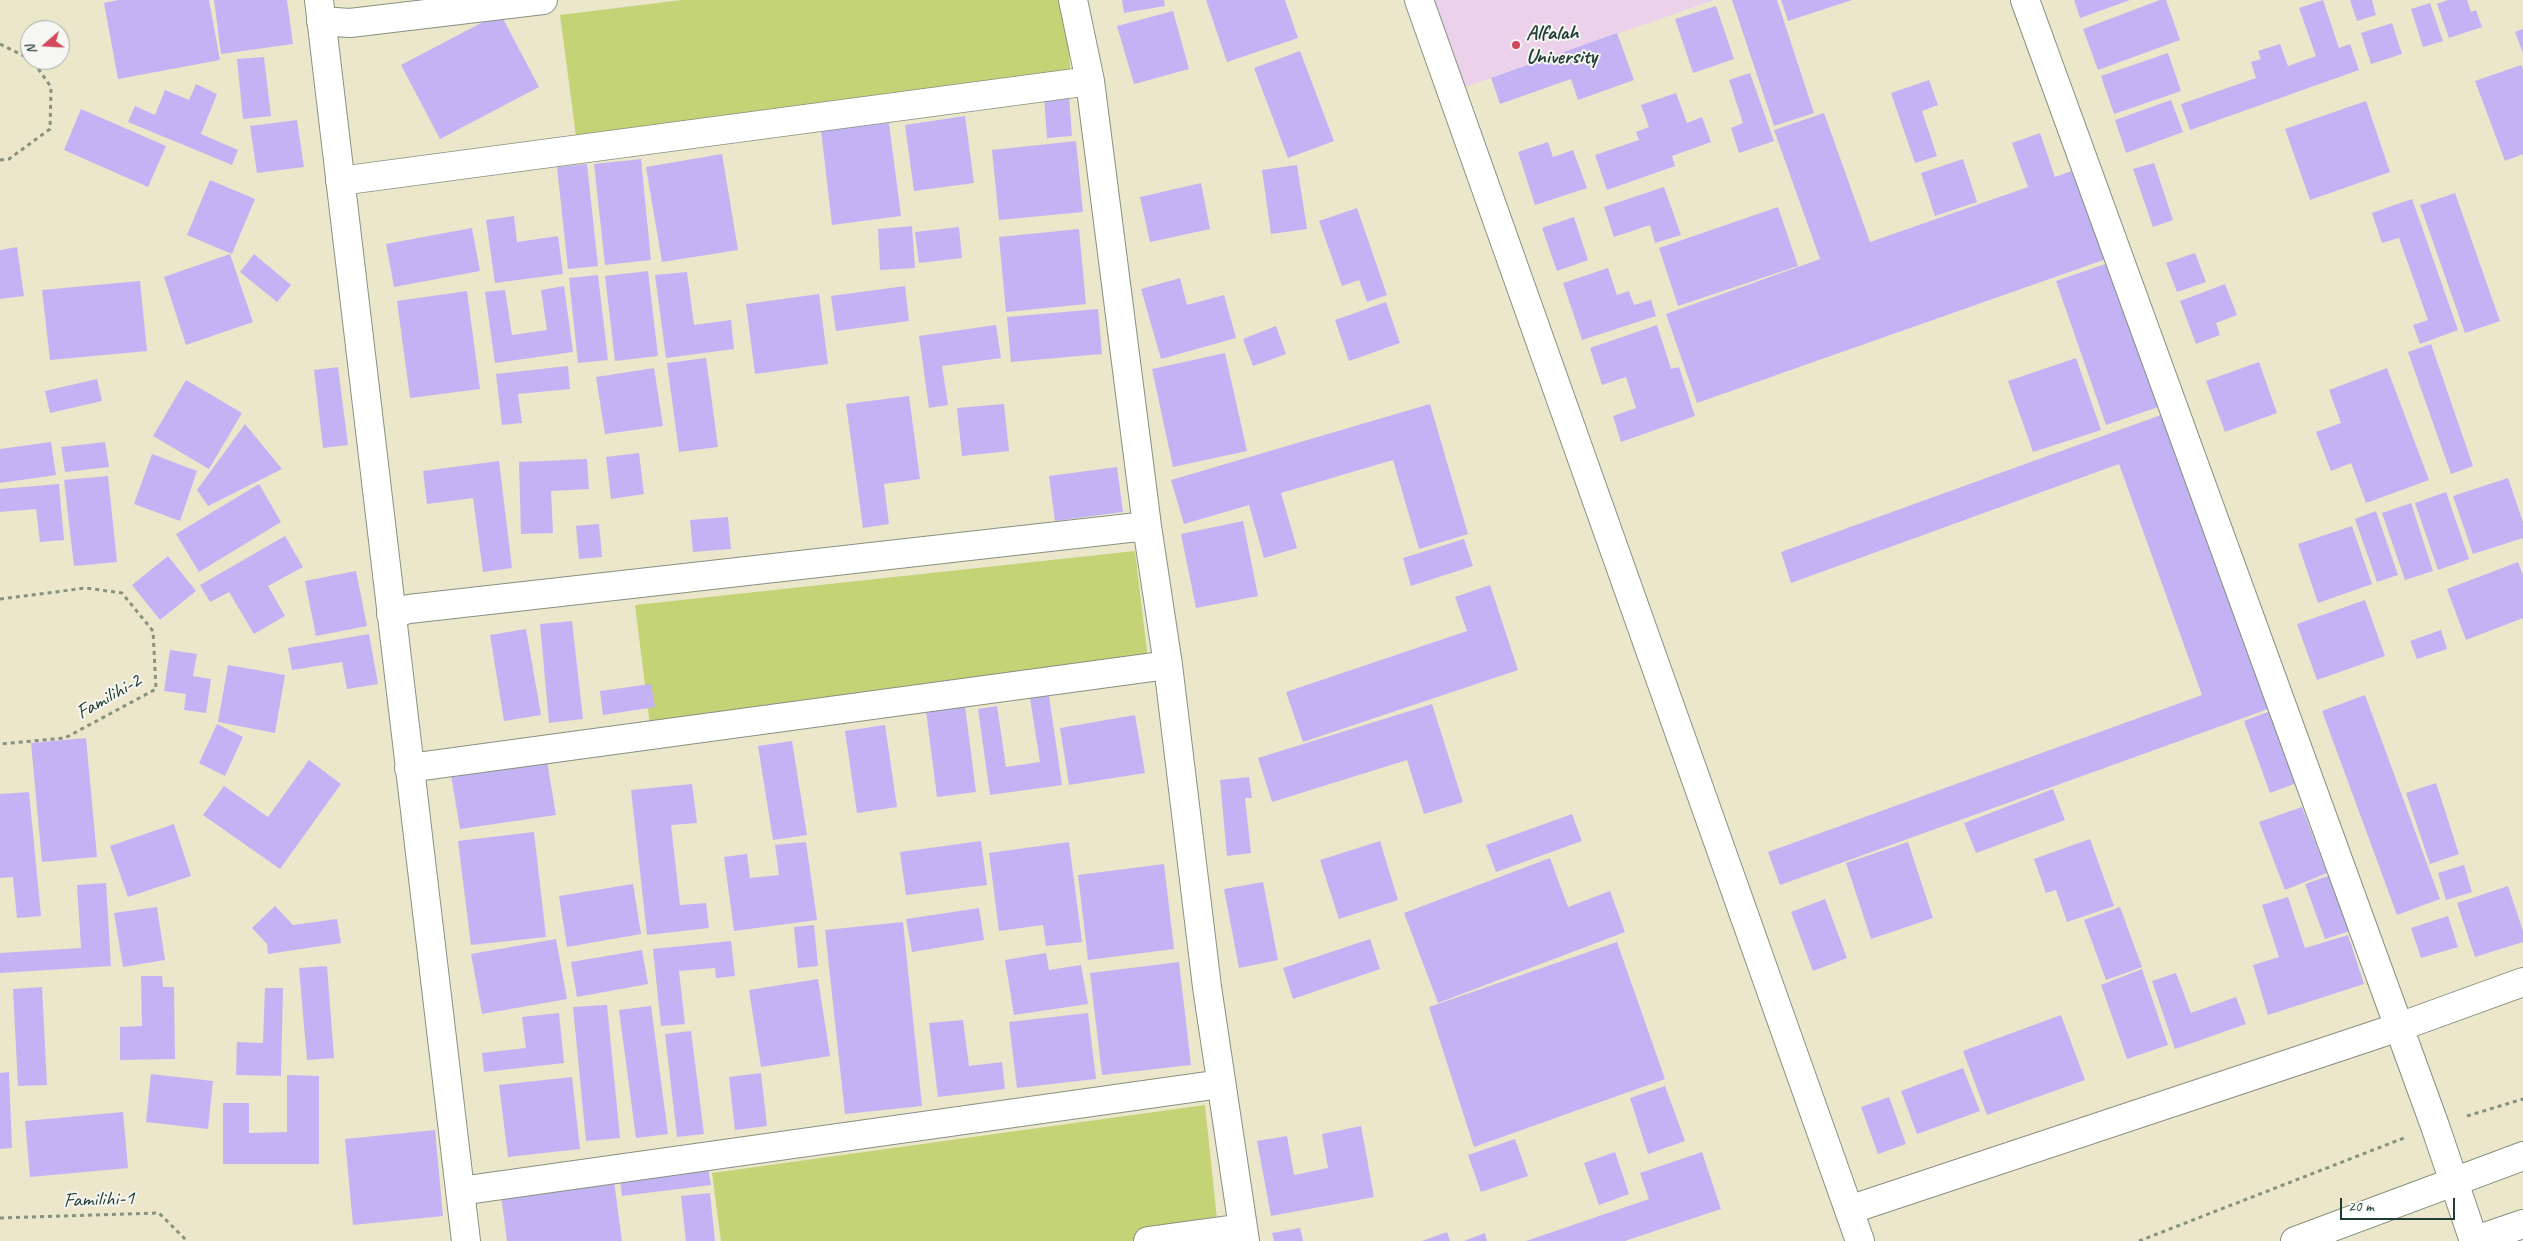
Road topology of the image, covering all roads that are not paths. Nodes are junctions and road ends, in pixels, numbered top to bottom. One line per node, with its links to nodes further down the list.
1 (543, 0): 5 (street)
2 (1073, 0): 6 (street)
3 (1419, 0): 18 (street)
4 (2025, 0): 13 (street)
5 (320, 11): 7 (street)
6 (1090, 81): 7 (street); 8 (street)
7 (340, 181): 9 (street)
8 (1147, 526): 9 (street); 10 (street)
9 (391, 614): 11 (street)
10 (1168, 665): 11 (street); 14 (street)
11 (409, 768): 17 (street)
12 (2523, 982): 13 (street)
13 (2399, 1027): 16 (street); 18 (street)
14 (1220, 1084): 17 (street); 20 (street)
15 (2523, 1156): 16 (street)
16 (2454, 1181): 24 (street); 25 (street)
17 (460, 1191): 21 (street)
18 (1849, 1210): 23 (street)
19 (2523, 1224): 25 (street)
20 (1244, 1235): 22 (street)
21 (466, 1241)
22 (1148, 1241)
23 (1860, 1241)
24 (2295, 1241)
25 (2473, 1241)

